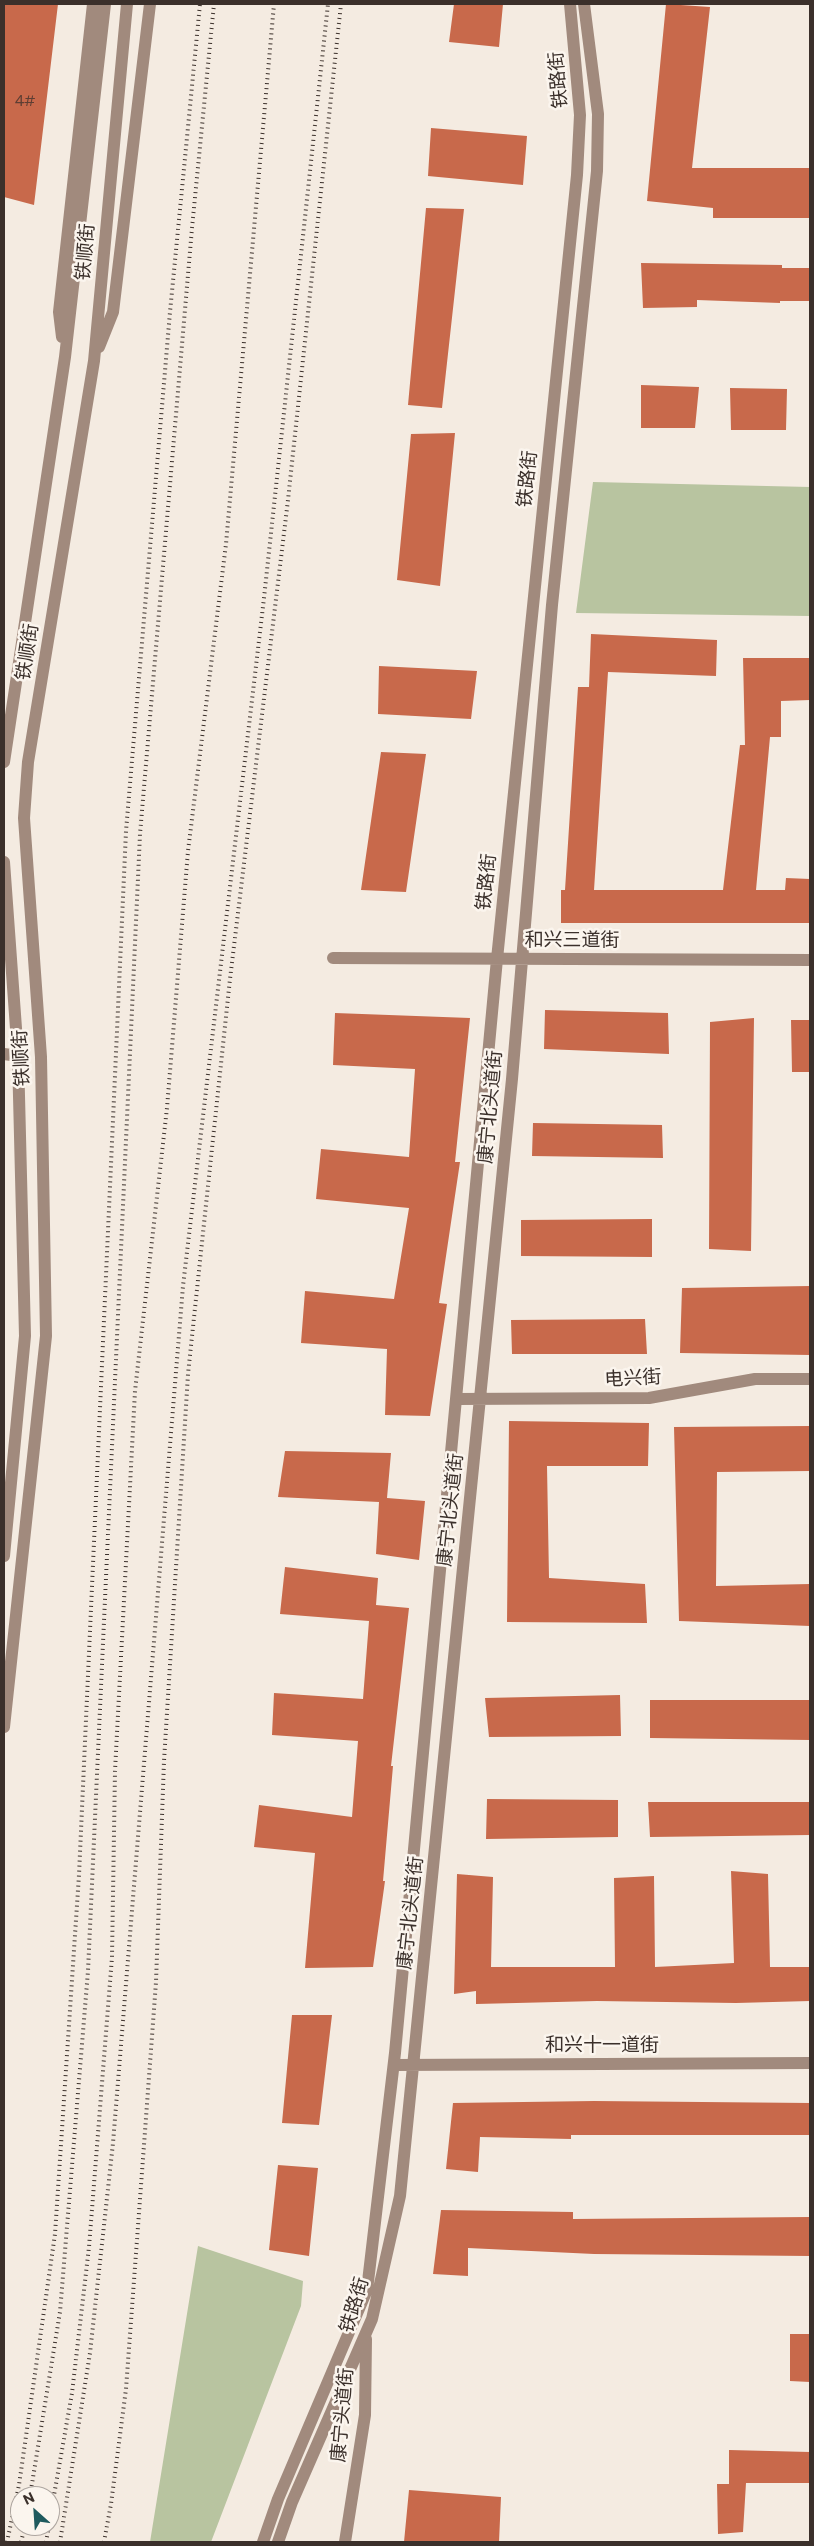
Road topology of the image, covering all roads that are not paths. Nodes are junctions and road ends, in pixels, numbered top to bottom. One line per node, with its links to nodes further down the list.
1 (92, 4): 7 (main road)
2 (106, 4): 7 (main road, 铁顺街)
3 (127, 4): 8 (main road, 铁顺街)
4 (150, 4): 8 (main road)
5 (570, 4): 12 (main road, 铁路街)
6 (584, 4): 13 (main road, 铁路街)
7 (65, 357): 9 (main road, 铁顺街)
8 (94, 361): 21 (main road, 铁顺街)
9 (4, 762)
10 (4, 862): 16 (main road, 铁顺街)
11 (333, 958): 12 (main road, 和兴三道街)
12 (497, 959): 13 (main road, 和兴三道街); 19 (main road, 康宁北头道街)
13 (522, 959): 14 (main road, 和兴三道街); 18 (main road, 康宁北头道街)
14 (810, 960)
15 (4, 1054): 16 (main road)
16 (18, 1056): 20 (main road, 铁顺街)
17 (810, 1379): 18 (main road, 电兴街)
18 (480, 1399): 19 (main road, 电兴街); 24 (main road, 康宁北头道街)
19 (457, 1400): 23 (main road, 康宁北头道街)
20 (4, 1556)
21 (4, 1727)
22 (810, 2063): 24 (main road, 和兴十一道街)
23 (394, 2064): 24 (main road, 和兴十一道街); 25 (main road, 铁路街)
24 (413, 2064): 26 (main road, 铁路街)
25 (367, 2290): 26 (main road, 康宁头道街); 27 (main road, 铁路街)
26 (366, 2333): 28 (main road, 铁路街); 29 (main road, 康宁头道街)
27 (263, 2542)
28 (278, 2542)
29 (345, 2542)

